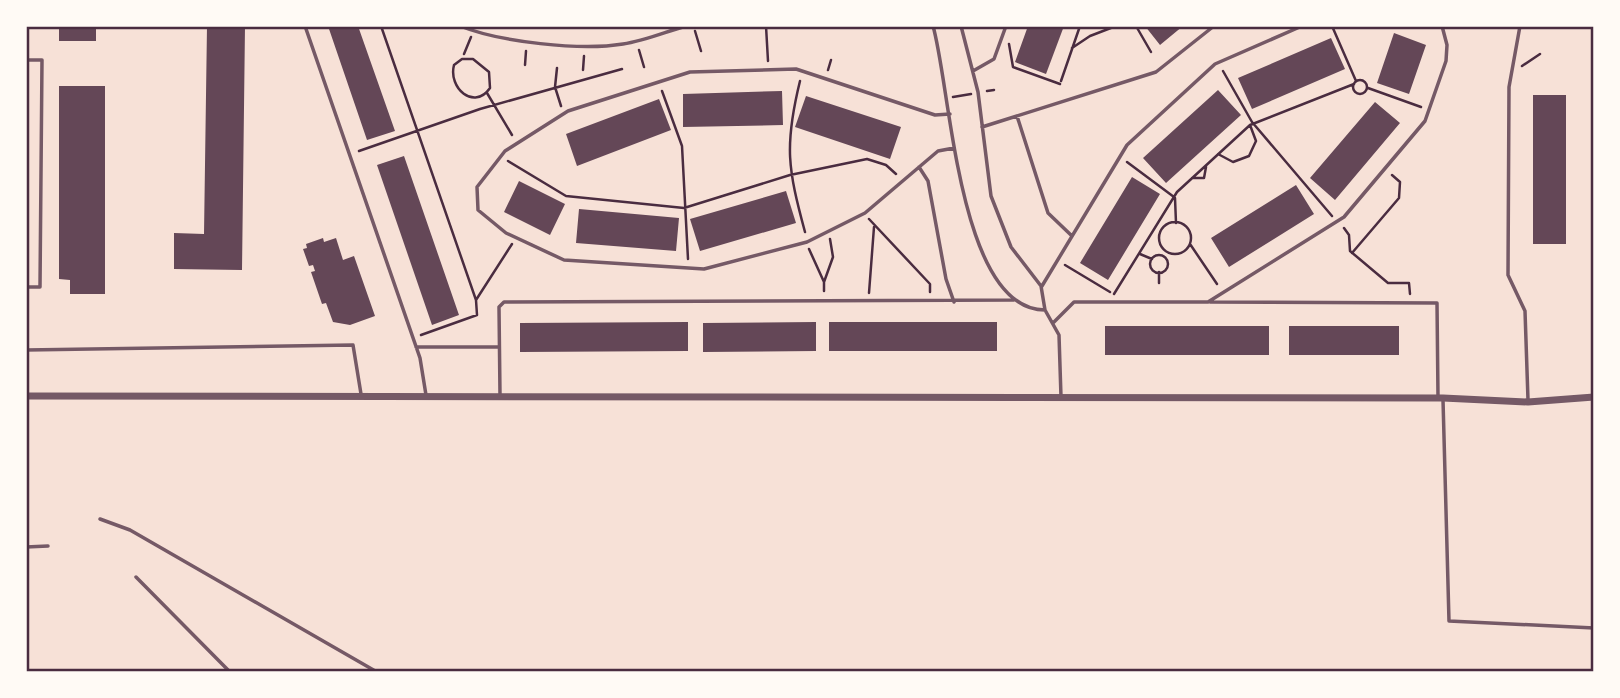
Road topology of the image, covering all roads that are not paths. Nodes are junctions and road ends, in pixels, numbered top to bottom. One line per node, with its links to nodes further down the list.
1 (304, 26): 26 (lane)
2 (460, 26): 3 (lane)
3 (686, 26)
4 (933, 26): 13 (lane)
5 (961, 26): 12 (lane)
6 (1006, 26): 12 (lane)
7 (1214, 26): 14 (lane)
8 (1303, 26): 18 (lane)
9 (1442, 26): 23 (lane)
10 (1520, 26): 36 (lane)
11 (26, 60): 20 (lane)
12 (973, 71): 15 (lane)
13 (950, 114): 16 (lane); 17 (lane)
14 (1017, 116): 15 (lane); 18 (lane)
15 (982, 127): 19 (lane)
16 (954, 148): 17 (lane); 21 (lane)
17 (919, 167): 22 (lane)
18 (1072, 236): 19 (lane)
19 (1041, 286): 24 (lane)
20 (26, 287)
21 (1014, 300): 22 (lane); 24 (lane)
22 (954, 302): 27 (lane)
23 (1208, 302): 25 (lane); 35 (lane)
24 (1045, 310): 25 (lane)
25 (1053, 323): 33 (lane)
26 (416, 346): 27 (lane); 30 (lane)
27 (499, 347): 31 (lane)
28 (26, 349): 29 (lane)
29 (361, 394): 30 (street); 32 (street)
30 (426, 395): 31 (street)
31 (500, 395): 33 (street)
32 (26, 396)
33 (1061, 397): 35 (street)
34 (1594, 397): 36 (street)
35 (1440, 398): 36 (street); 41 (lane)
36 (1528, 402)
37 (100, 519): 43 (lane)
38 (48, 546): 39 (lane)
39 (26, 548)
40 (136, 578): 42 (lane)
41 (1594, 628)
42 (230, 672)
43 (377, 672)

